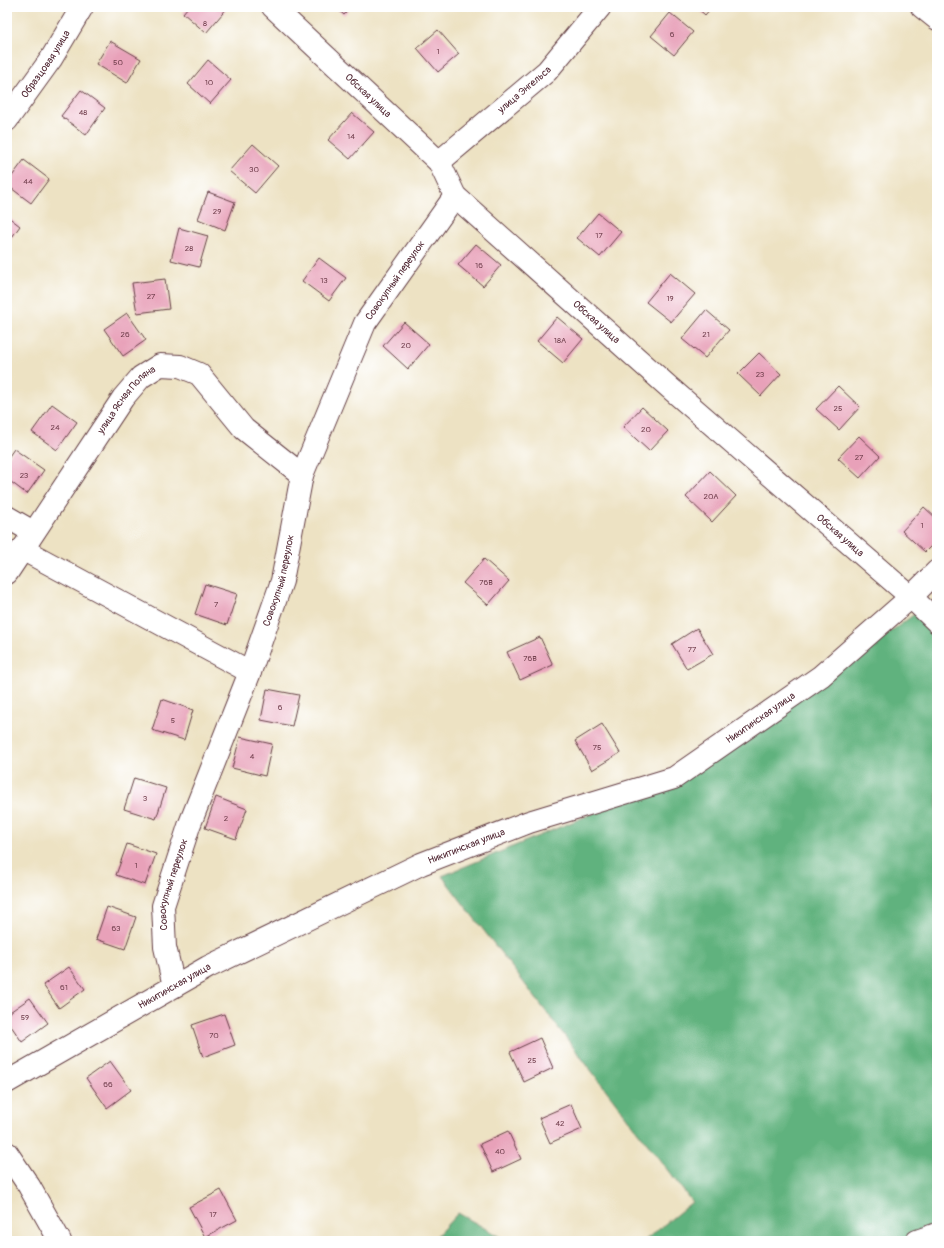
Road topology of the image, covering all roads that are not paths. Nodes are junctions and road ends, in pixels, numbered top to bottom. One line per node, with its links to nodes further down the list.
1 (82, 7): 6 (street, Образцовая улица)
2 (274, 7): 7 (street, Обская улица)
3 (600, 7): 7 (street, улица Энгельса)
4 (922, 7): 5 (street)
5 (937, 19)
6 (7, 120)
7 (440, 162): 8 (street, Обская улица)
8 (455, 196): 9 (street, Совокупный переулок); 14 (street, Обская улица)
9 (302, 475): 11 (street, улица Ясная Поляна); 16 (street, Совокупный переулок)
10 (7, 517): 11 (street)
11 (28, 541): 13 (street, улица Ясная Поляна); 16 (street)
12 (937, 571): 14 (street, Никитинская улица)
13 (7, 573)
14 (911, 597): 15 (street, Обская улица); 17 (street, Никитинская улица)
15 (937, 622)
16 (250, 672): 17 (street, Совокупный переулок)
17 (174, 986): 18 (street, Никитинская улица)
18 (7, 1082)
19 (7, 1153): 21 (street)
20 (937, 1234): 22 (street)
21 (60, 1241)
22 (917, 1241)

